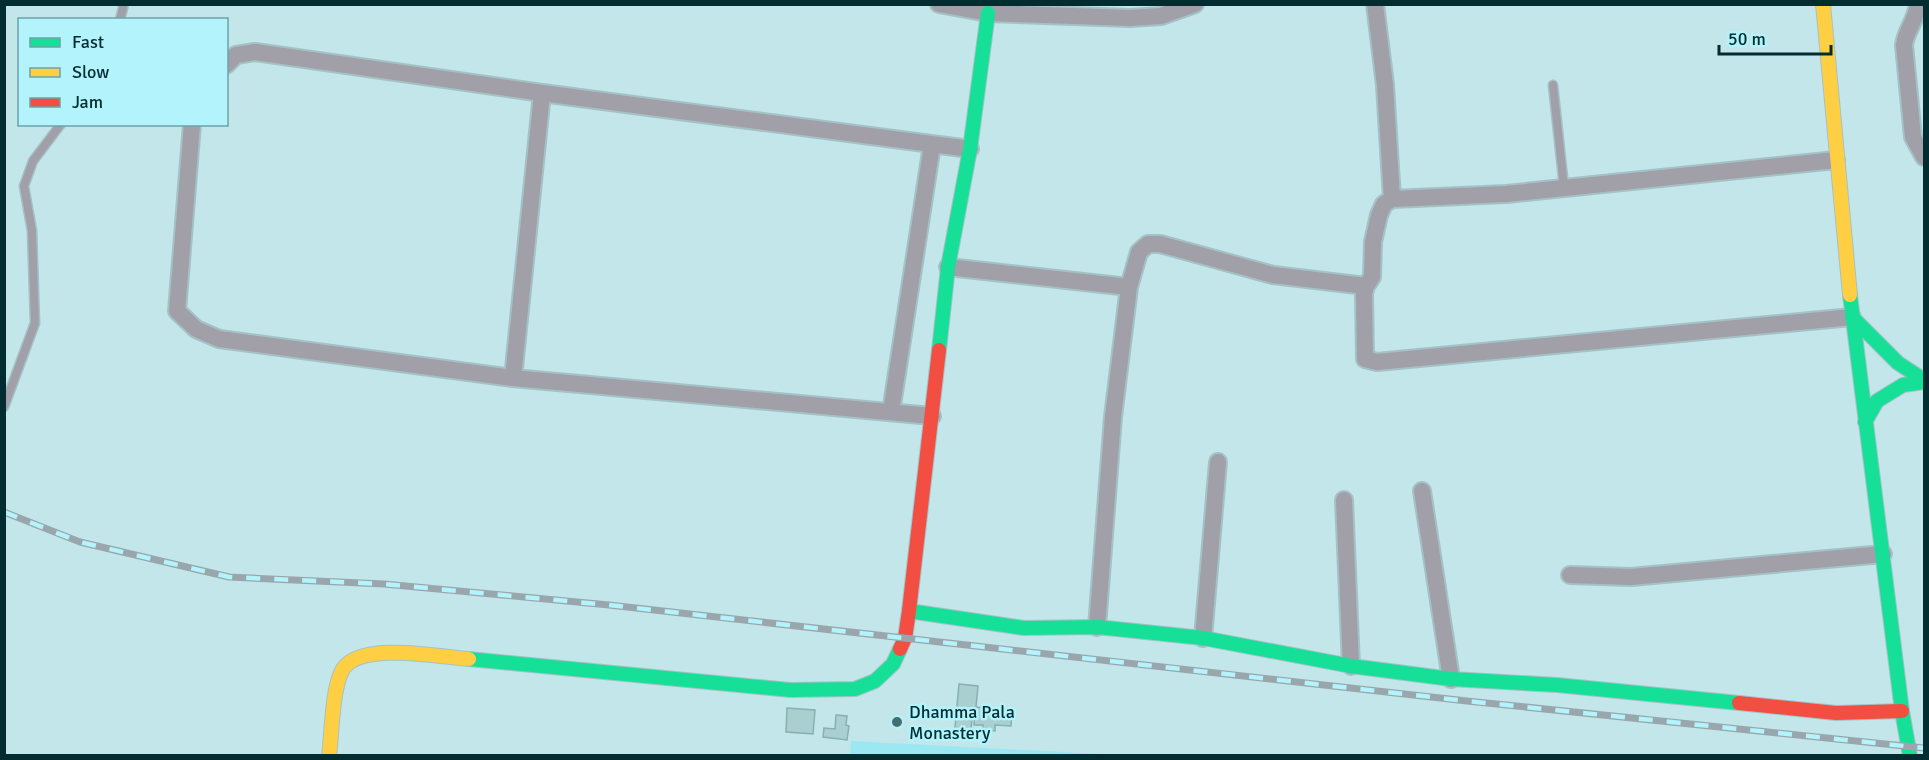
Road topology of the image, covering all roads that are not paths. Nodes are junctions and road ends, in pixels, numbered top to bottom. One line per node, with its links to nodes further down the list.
1 (939, 4): 7 (street)
2 (1195, 4): 6 (street)
3 (1375, 4): 18 (street)
4 (1823, 4): 16 (street)
5 (1918, 4): 15 (street)
6 (1110, 11): 7 (street)
7 (988, 13): 14 (street)
8 (228, 63): 10 (street)
9 (1553, 85): 17 (lane)
10 (542, 93): 13 (street); 23 (street)
11 (60, 126): 25 (lane)
12 (192, 126): 23 (street)
13 (932, 145): 14 (street); 26 (street)
14 (969, 150): 19 (street)
15 (1924, 157)
16 (1836, 160): 17 (street); 22 (street)
17 (1564, 187): 18 (street)
18 (1392, 199): 21 (street)
19 (948, 267): 20 (street); 27 (street)
20 (1129, 286): 21 (street); 35 (street)
21 (1366, 286): 22 (street)
22 (1852, 317): 24 (street); 28 (street)
23 (513, 378): 26 (street)
24 (1924, 381): 28 (street)
25 (4, 407)
26 (891, 412): 27 (street)
27 (932, 416): 34 (street)
28 (1865, 422): 32 (street)
29 (1218, 462): 36 (street)
30 (1422, 491): 38 (street)
31 (1344, 500): 37 (street)
32 (1883, 554): 33 (street); 39 (street)
33 (1570, 575)
34 (909, 611): 35 (street); 40 (street)
35 (1097, 627): 36 (street)
36 (1203, 638): 37 (street)
37 (1351, 666): 38 (street)
38 (1451, 679): 39 (street)
39 (1902, 711): 41 (street)
40 (329, 756)
41 (1910, 756)

